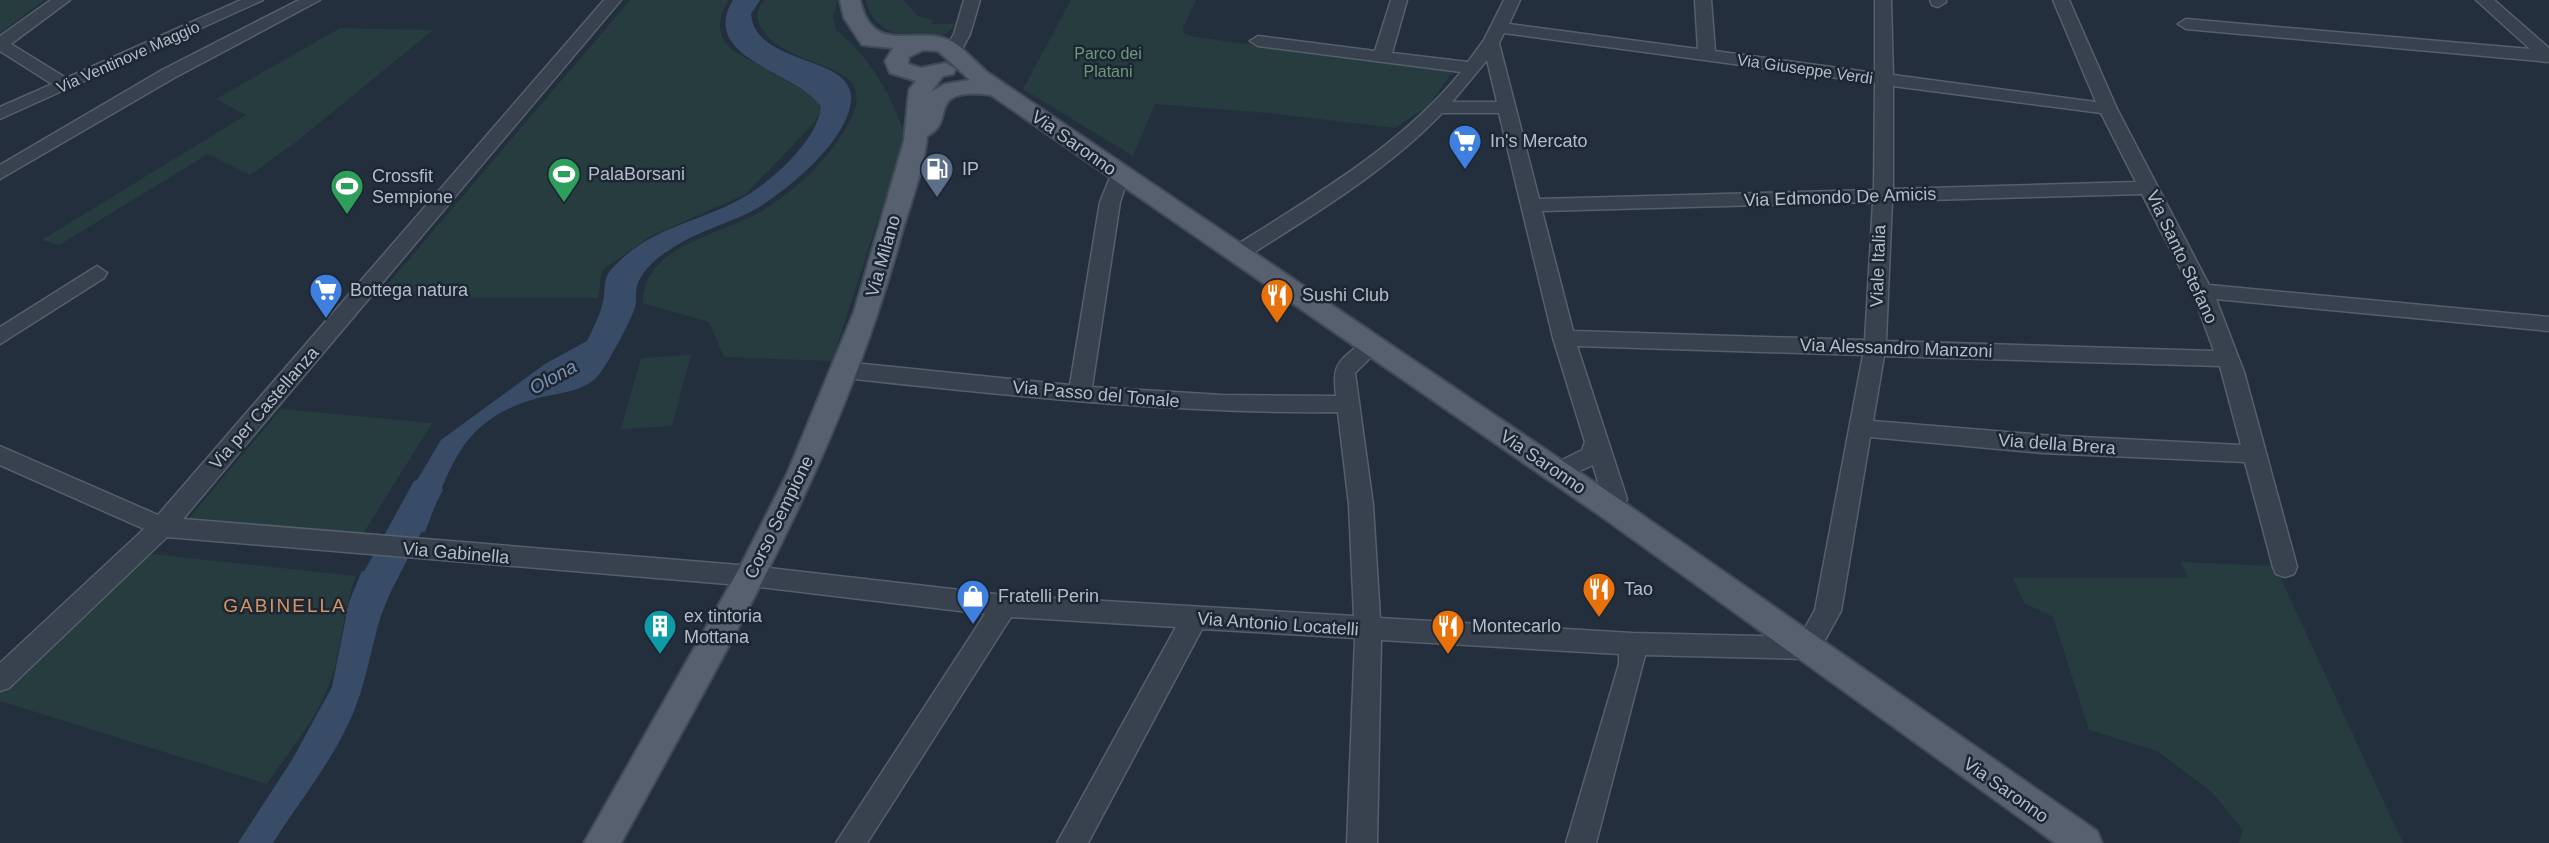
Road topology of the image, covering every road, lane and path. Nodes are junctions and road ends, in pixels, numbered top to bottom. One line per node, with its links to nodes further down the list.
1 (62, 0): 19 (street)
2 (255, 0): 29 (street, Via Ventinove Maggio)
3 (280, 0): 13 (street)
4 (613, 0): 60 (street, Via per Castellanza)
5 (850, 0): 15 (main road)
6 (972, 0): 16 (street)
7 (1399, 0): 23 (street)
8 (1512, 0): 17 (street)
9 (1703, 0): 22 (street)
10 (1882, 0): 28 (street, Viale Italia)
11 (2061, 0): 33 (street, Via Santo Stefano)
12 (2484, 0): 24 (street)
13 (305, 4): 37 (street)
14 (2186, 24): 24 (street)
15 (860, 27): 20 (main road, Via Saronno); 25 (main road)
16 (962, 27): 20 (street); 21 (street)
17 (1496, 36): 22 (street, Via Giuseppe Verdi); 26 (street); 31 (street)
18 (1258, 41): 23 (street)
19 (0, 44): 29 (street)
20 (923, 44): 21 (main road, Via Saronno); 25 (main road)
21 (953, 52): 27 (main road); 30 (main road, Via Saronno)
22 (1707, 55): 28 (street, Via Giuseppe Verdi)
23 (1382, 57): 26 (street)
24 (2548, 57)
25 (898, 65): 27 (main road, Via Saronno); 35 (main road)
26 (1474, 68): 32 (street)
27 (935, 73): 30 (main road, Via Saronno); 35 (main road, Via Milano)
28 (1885, 81): 33 (street, Via Giuseppe Verdi); 40 (street, Viale Italia)
29 (65, 85): 34 (street, Via Ventinove Maggio)
30 (997, 89): 36 (main road, Via Milano); 38 (main road, Via Saronno)
31 (1509, 107): 32 (street); 41 (street)
32 (1435, 108): 42 (street)
33 (2108, 109): 39 (street, Via Santo Stefano)
34 (0, 114)
35 (918, 114): 36 (main road, Via Milano)
36 (915, 141): 51 (main road, Via Milano)
37 (0, 173)
38 (1119, 175): 42 (main road, Via Saronno); 52 (street)
39 (2150, 188): 40 (street, Via Edmondo De Amicis); 44 (street, Via Santo Stefano)
40 (1881, 196): 41 (street, Via Edmondo De Amicis); 49 (street, Viale Italia)
41 (1530, 205): 47 (street)
42 (1237, 254): 48 (main road, Via Saronno)
43 (97, 274): 46 (street)
44 (2202, 291): 45 (street); 50 (street, Via Santo Stefano)
45 (2549, 324)
46 (0, 337)
47 (1564, 338): 49 (street, Via Alessandro Manzoni); 55 (street)
48 (1371, 346): 53 (street); 58 (main road, Via Saronno)
49 (1875, 347): 50 (street, Via Alessandro Manzoni); 54 (street, Viale Italia)
50 (2228, 359): 56 (street, Via Santo Stefano)
51 (845, 370): 52 (street, Via Passo del Tonale); 62 (main road, Corso Sempione)
52 (1080, 393): 53 (street, Via Passo del Tonale)
53 (1349, 404): 65 (street)
54 (1861, 428): 56 (street, Via della Brera); 67 (street, Viale Italia)
55 (1597, 441): 58 (street); 59 (street)
56 (2254, 454): 61 (street, Via Santo Stefano)
57 (3, 460): 60 (street, Via Gabinella)
58 (1558, 472): 59 (main road, Via Saronno)
59 (1612, 509): 67 (main road, Via Saronno)
60 (162, 527): 62 (street, Via Gabinella); 68 (street, Via per Castellanza)
61 (2285, 566)
62 (751, 576): 63 (street, Via Antonio Locatelli); 69 (main road, Corso Sempione)
63 (1004, 606): 64 (street, Via Antonio Locatelli); 70 (street)
64 (1194, 619): 65 (street, Via Antonio Locatelli); 71 (street)
65 (1368, 629): 66 (street, Via Antonio Locatelli); 72 (street)
66 (1632, 644): 67 (street, Via Antonio Locatelli); 73 (street)
67 (1807, 648): 74 (main road, Via Saronno)
68 (0, 680)
69 (602, 843)
70 (851, 843)
71 (1072, 843)
72 (1362, 843)
73 (1581, 843)
74 (2084, 843)

